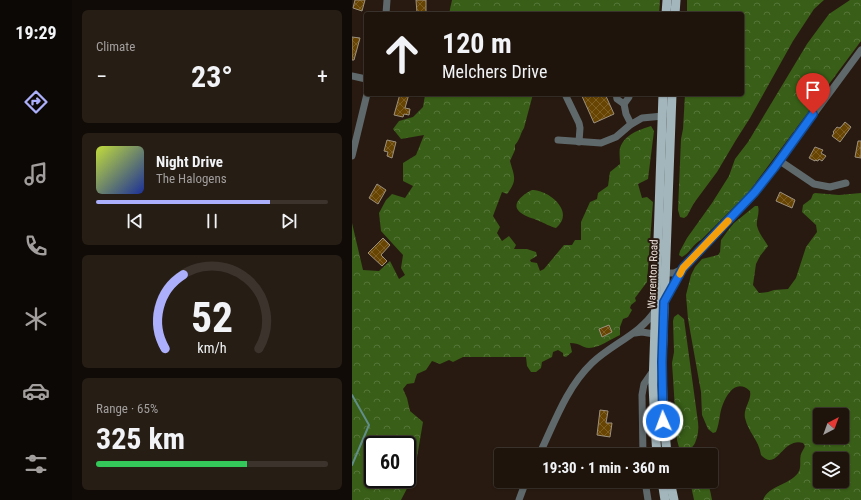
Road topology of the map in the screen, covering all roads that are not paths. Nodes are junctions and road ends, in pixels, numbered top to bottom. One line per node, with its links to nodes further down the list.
1 (388, 0): 4 (street)
2 (667, 0): 5 (main road)
3 (676, 0): 6 (main road)
4 (386, 12)
5 (666, 12)
6 (675, 12)
7 (861, 50): 22 (street)
8 (352, 76): 9 (street)
9 (364, 79)
10 (367, 96): 21 (street)
11 (566, 96): 20 (street)
12 (616, 96): 16 (street)
13 (629, 96): 16 (street)
14 (663, 96): 17 (main road, Warrenton Road)
15 (672, 96): 25 (main road, Warrenton Road)
16 (624, 104): 18 (street)
17 (663, 116): 18 (street); 27 (main road, Warrenton Road)
18 (631, 124): 20 (street)
19 (558, 140): 20 (street)
20 (579, 142)
21 (352, 156)
22 (780, 161): 23 (street); 24 (street)
23 (846, 183)
24 (683, 268): 25 (street); 26 (street)
25 (665, 272): 26 (main road, Warrenton Road)
26 (664, 302): 34 (main road, Warrenton Road)
27 (655, 311): 28 (street); 29 (main road, Warrenton Road)
28 (633, 333): 29 (street); 31 (street)
29 (654, 334): 30 (main road, Warrenton Road)
30 (654, 371): 32 (street); 33 (main road, Warrenton Road)
31 (542, 448)
32 (643, 448)
33 (656, 448)
34 (666, 448)
35 (523, 488): 39 (street)
36 (646, 488): 40 (street)
37 (663, 488): 41 (main road)
38 (671, 488): 42 (main road)
39 (519, 500)
40 (648, 500)
41 (665, 500)
42 (674, 500)

